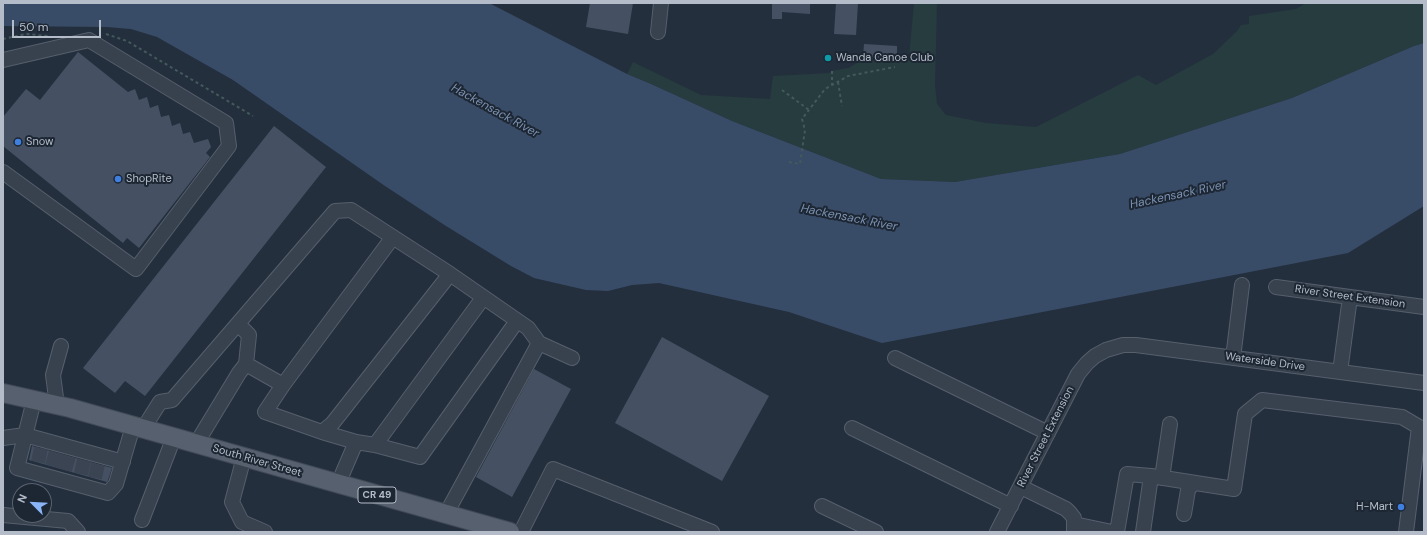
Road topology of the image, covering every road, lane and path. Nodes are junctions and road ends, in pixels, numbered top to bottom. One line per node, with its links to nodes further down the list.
1 (660, 3): 2 (street)
2 (658, 32)
3 (3, 60): 12 (street)
4 (895, 67): 6 (path)
5 (832, 71): 7 (path)
6 (838, 82): 7 (path); 9 (path)
7 (832, 85): 10 (path)
8 (782, 90): 10 (path)
9 (842, 106)
10 (809, 110): 11 (path)
11 (788, 162)
12 (3, 172)
13 (393, 237): 14 (street); 21 (street); 31 (street)
14 (450, 274): 18 (street); 39 (street)
15 (1242, 285): 27 (street)
16 (1276, 287): 17 (street, River Street Extension)
17 (1350, 297): 19 (street, River Street Extension); 29 (street)
18 (484, 298): 20 (street); 46 (street)
19 (1424, 307)
20 (517, 321): 22 (street); 46 (street)
21 (238, 324): 28 (street); 36 (street)
22 (539, 343): 25 (street); 55 (street)
23 (61, 346): 34 (street)
24 (1106, 350): 27 (street, Waterside Drive); 40 (street, River Street Extension)
25 (572, 358)
26 (895, 358): 40 (street)
27 (1233, 358): 29 (street, Waterside Drive)
28 (246, 364): 31 (street); 45 (street)
29 (1340, 372): 30 (street, Waterside Drive)
30 (1424, 383)
31 (283, 385): 39 (street)
32 (3, 393): 33 (main road, South River Street / CR 49)
33 (34, 400): 34 (main road, South River Street / CR 49); 41 (street)
34 (57, 405): 36 (main road, South River Street / CR 49)
35 (1170, 424): 49 (street)
36 (138, 427): 42 (main road, South River Street / CR 49); 48 (street)
37 (852, 428): 54 (street)
38 (1421, 428): 50 (street); 70 (street)
39 (322, 432): 44 (street)
40 (1048, 433): 52 (street, River Street Extension)
41 (25, 435): 43 (street); 48 (street); 48 (street)
42 (174, 437): 45 (main road, South River Street / CR 49); 58 (street)
43 (3, 438)
44 (356, 442): 46 (street); 51 (street)
45 (196, 444): 47 (main road, South River Street / CR 49)
46 (375, 445)
47 (244, 457): 51 (main road, South River Street / CR 49); 61 (street)
48 (123, 462)
49 (1156, 477): 50 (street); 68 (street); 69 (street)
50 (1193, 483): 56 (street)
51 (338, 484): 55 (main road, South River Street / CR 49)
52 (1021, 486): 54 (street, River Street Extension); 59 (street)
53 (822, 506): 65 (street)
54 (1011, 506): 66 (street, River Street Extension)
55 (446, 514): 62 (main road, South River Street / CR 49)
56 (1184, 514)
57 (3, 515): 60 (street)
58 (142, 520)
59 (1074, 528): 67 (street)
60 (78, 532)
61 (264, 532)
62 (510, 532)
63 (521, 532): 64 (street)
64 (712, 532)
65 (876, 532)
66 (997, 532)
67 (1112, 532)
68 (1117, 532)
69 (1143, 532)
70 (1406, 532)

